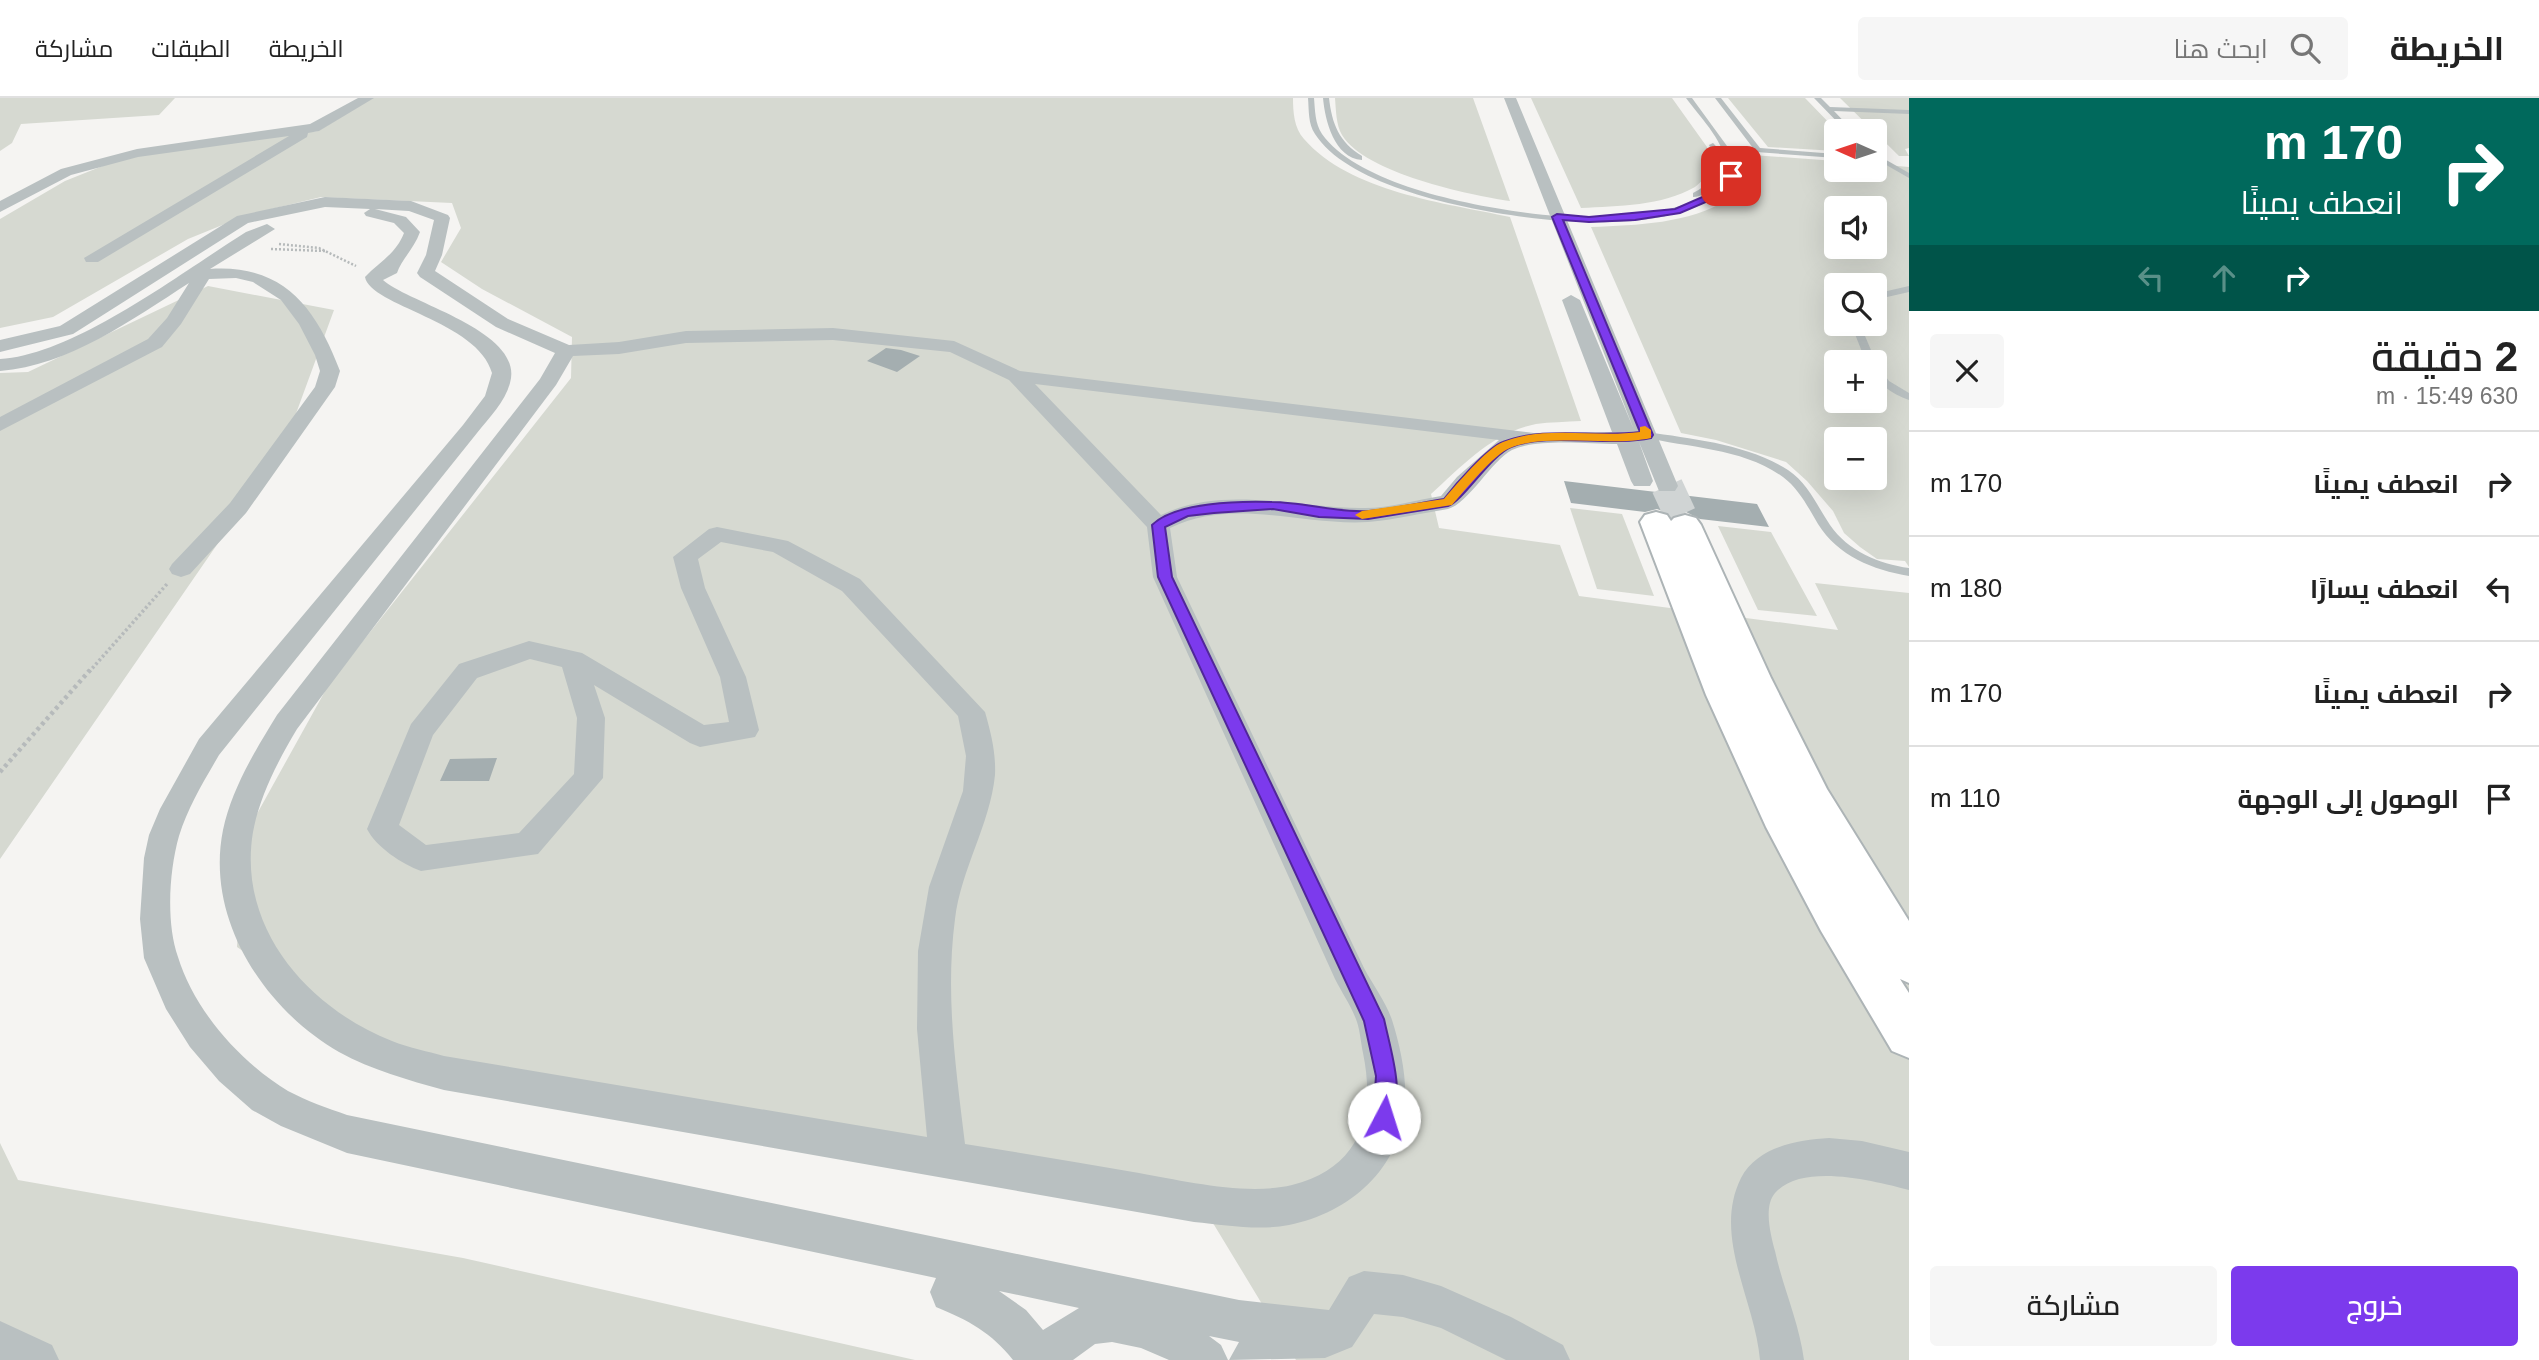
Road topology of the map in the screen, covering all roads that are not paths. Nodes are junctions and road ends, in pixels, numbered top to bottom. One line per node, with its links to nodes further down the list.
1 (350, 98): 24 (street)
2 (368, 98): 17 (street)
3 (1311, 98): 26 (lane)
4 (1326, 98): 26 (lane)
5 (1493, 98): 26 (street)
6 (1510, 98): 26 (street)
7 (1680, 98): 26 (lane)
8 (1689, 98): 18 (lane)
9 (1718, 98): 19 (lane)
10 (1818, 98): 12 (lane)
11 (1828, 98): 13 (lane)
12 (1829, 109): 13 (lane); 15 (lane)
13 (1839, 110): 14 (lane); 16 (lane)
14 (1909, 112)
15 (1839, 119)
16 (1848, 119)
17 (314, 128): 27 (street); 29 (street)
18 (1725, 148): 19 (lane); 26 (lane)
19 (1758, 150): 20 (lane)
20 (1824, 155)
21 (1887, 160): 23 (lane)
22 (1887, 162): 25 (lane)
23 (1909, 162)
24 (24, 176)
25 (1909, 176)
26 (1540, 206): 28 (street); 41 (street)
27 (0, 207)
28 (1547, 240)
29 (92, 258)
30 (196, 275): 36 (street); 40 (street); 46 (street); 54 (street)
31 (1566, 289): 41 (street)
32 (1909, 289): 33 (lane)
33 (1887, 294)
34 (0, 345): 35 (street)
35 (566, 351): 37 (street); 51 (street)
36 (0, 365)
37 (1016, 376): 42 (street); 45 (street)
38 (1887, 384): 39 (lane)
39 (1909, 397)
40 (0, 425)
41 (1636, 436): 42 (street); 43 (street); 44 (street); 47 (lane)
42 (1539, 438): 45 (street)
43 (1642, 481)
44 (1670, 511): 49 (main road); 50 (main road)
45 (1158, 525): 51 (street)
46 (181, 569)
47 (1909, 572)
48 (573, 660): 48 (street); 51 (street)
49 (1909, 962)
50 (1909, 1035)
51 (948, 1159)
52 (1909, 1171): 61 (street)
53 (951, 1292): 57 (street)
54 (1337, 1332): 59 (street); 60 (street)
55 (0, 1342): 56 (street)
56 (37, 1360)
57 (1039, 1360): 58 (street)
58 (1206, 1360)
59 (1251, 1360)
60 (1548, 1360)
61 (1782, 1360)

